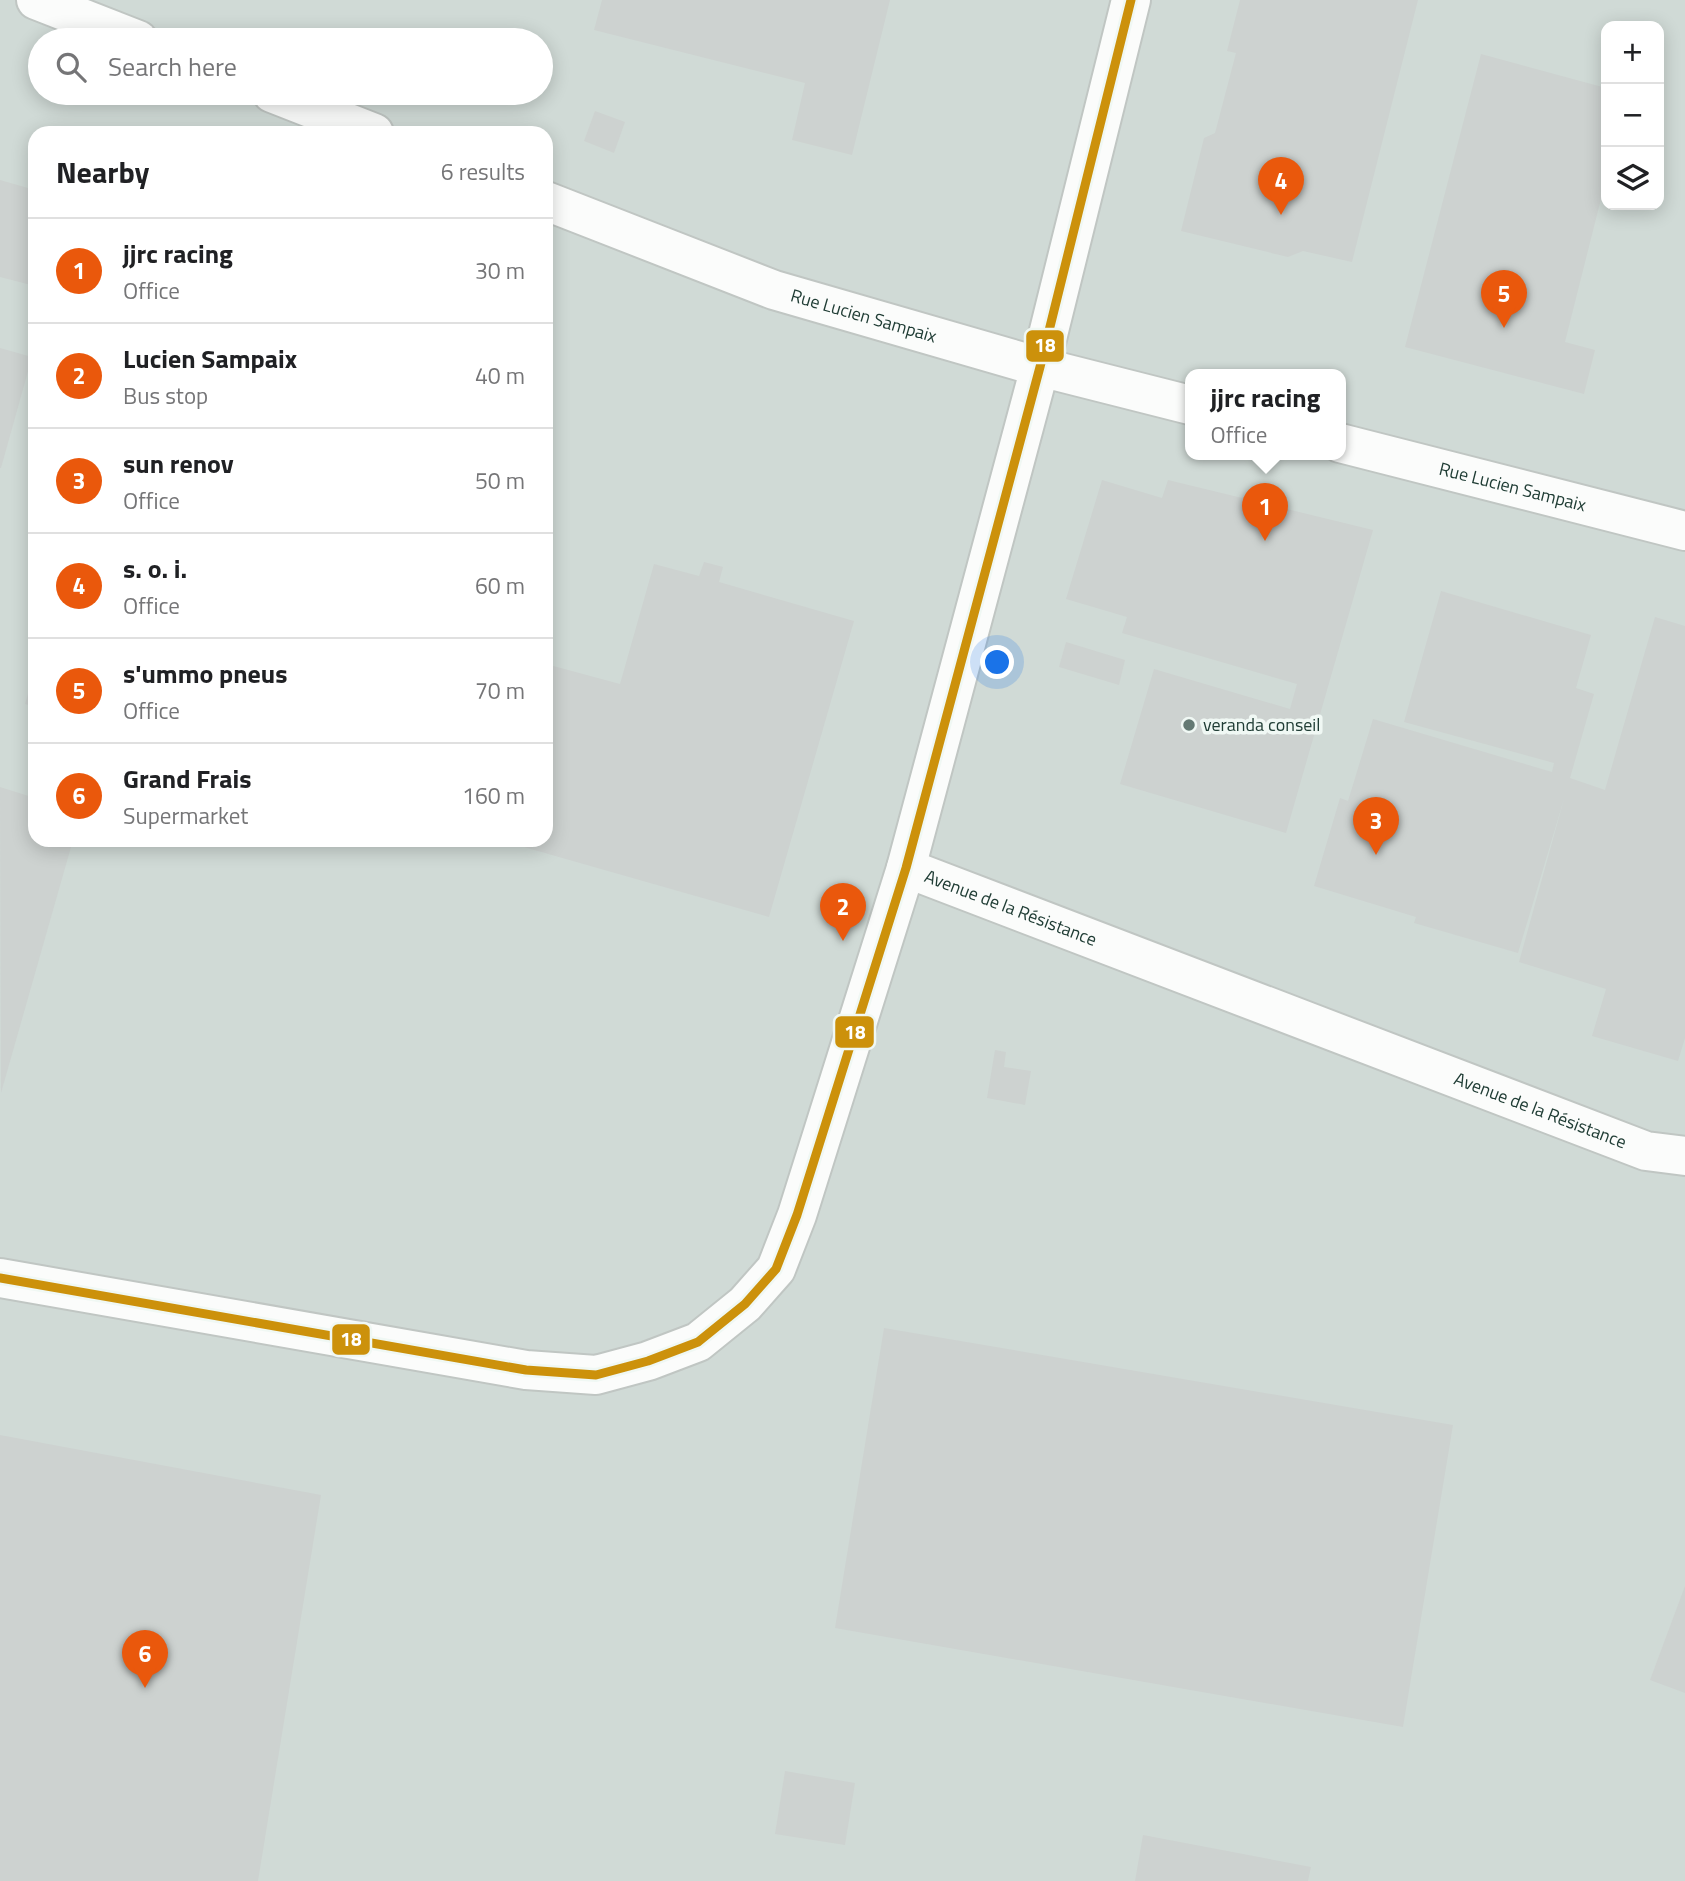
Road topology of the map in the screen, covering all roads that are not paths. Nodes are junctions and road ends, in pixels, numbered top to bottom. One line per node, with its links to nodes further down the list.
1 (36, 0): 3 (street)
2 (1131, 0): 7 (street)
3 (107, 28)
4 (303, 105): 5 (street)
5 (356, 126)
6 (553, 204): 7 (street, Rue Lucien Sampaix)
7 (1041, 367): 8 (street, Rue Lucien Sampaix); 11 (street)
8 (1185, 404)
9 (1346, 445): 10 (street, Rue Lucien Sampaix)
10 (1685, 531)
11 (906, 867): 12 (street, Avenue de la Résistance); 13 (street, Avenue de la Résistance)
12 (1685, 1156)
13 (0, 1278)

